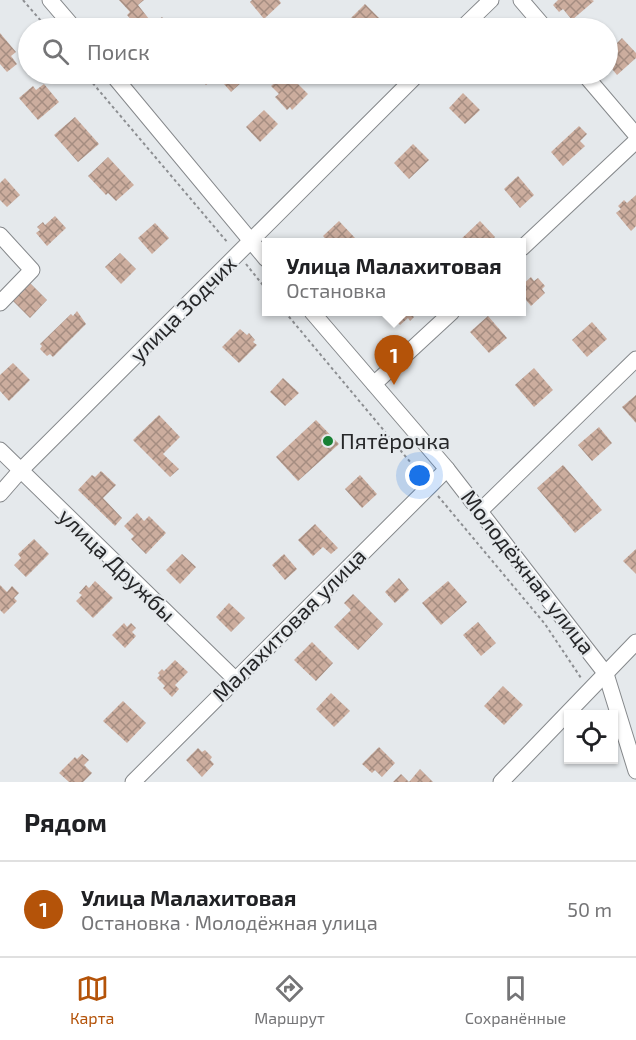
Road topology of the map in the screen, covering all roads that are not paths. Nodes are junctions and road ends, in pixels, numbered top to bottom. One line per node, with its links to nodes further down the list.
1 (50, 0): 4 (street)
2 (491, 0): 5 (street)
3 (521, 0): 6 (street)
4 (65, 18)
5 (472, 18)
6 (536, 18)
7 (119, 84): 13 (street)
8 (408, 84): 13 (street, улица Зодчих)
9 (593, 84): 10 (street)
10 (636, 135)
11 (636, 141): 14 (street)
12 (0, 235): 16 (street)
13 (252, 241): 15 (street); 23 (street, улица Зодчих)
14 (526, 244)
15 (262, 253)
16 (0, 303)
17 (315, 316): 20 (street, Молодёжная улица)
18 (448, 316): 20 (street)
19 (636, 359): 25 (street)
20 (374, 384): 22 (street, Молодёжная улица)
21 (0, 450): 23 (street, улица Дружбы)
22 (447, 469): 25 (street, Молодёжная улица); 28 (street, Малахитовая улица)
23 (20, 471): 24 (street, улица Зодчих); 28 (street, улица Дружбы)
24 (0, 494)
25 (480, 511): 27 (street, Молодёжная улица)
26 (636, 642): 27 (street)
27 (606, 674): 29 (street, Молодёжная улица); 31 (street)
28 (235, 679): 30 (street, Малахитовая улица)
29 (636, 771)
30 (133, 782)
31 (501, 782)

